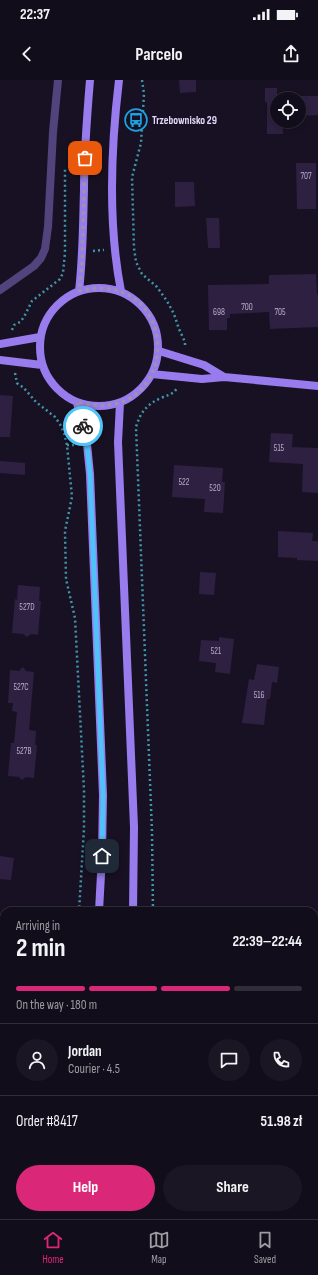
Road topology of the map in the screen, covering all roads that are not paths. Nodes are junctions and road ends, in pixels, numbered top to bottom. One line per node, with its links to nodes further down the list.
1 (58, 80): 4 (street)
2 (90, 80): 5 (main road)
3 (119, 80): 6 (main road)
4 (0, 290)
5 (79, 291): 6 (main road); 7 (main road)
6 (121, 291): 9 (main road)
7 (40, 337): 8 (main road); 11 (main road)
8 (0, 344)
9 (159, 351): 12 (main road); 13 (main road)
10 (0, 360): 11 (main road)
11 (42, 365): 15 (main road)
12 (152, 374): 13 (main road); 16 (main road)
13 (224, 377): 14 (main road)
14 (318, 386)
15 (77, 402): 16 (main road); 17 (main road)
16 (120, 403): 18 (main road)
17 (99, 907)
18 (133, 907)

